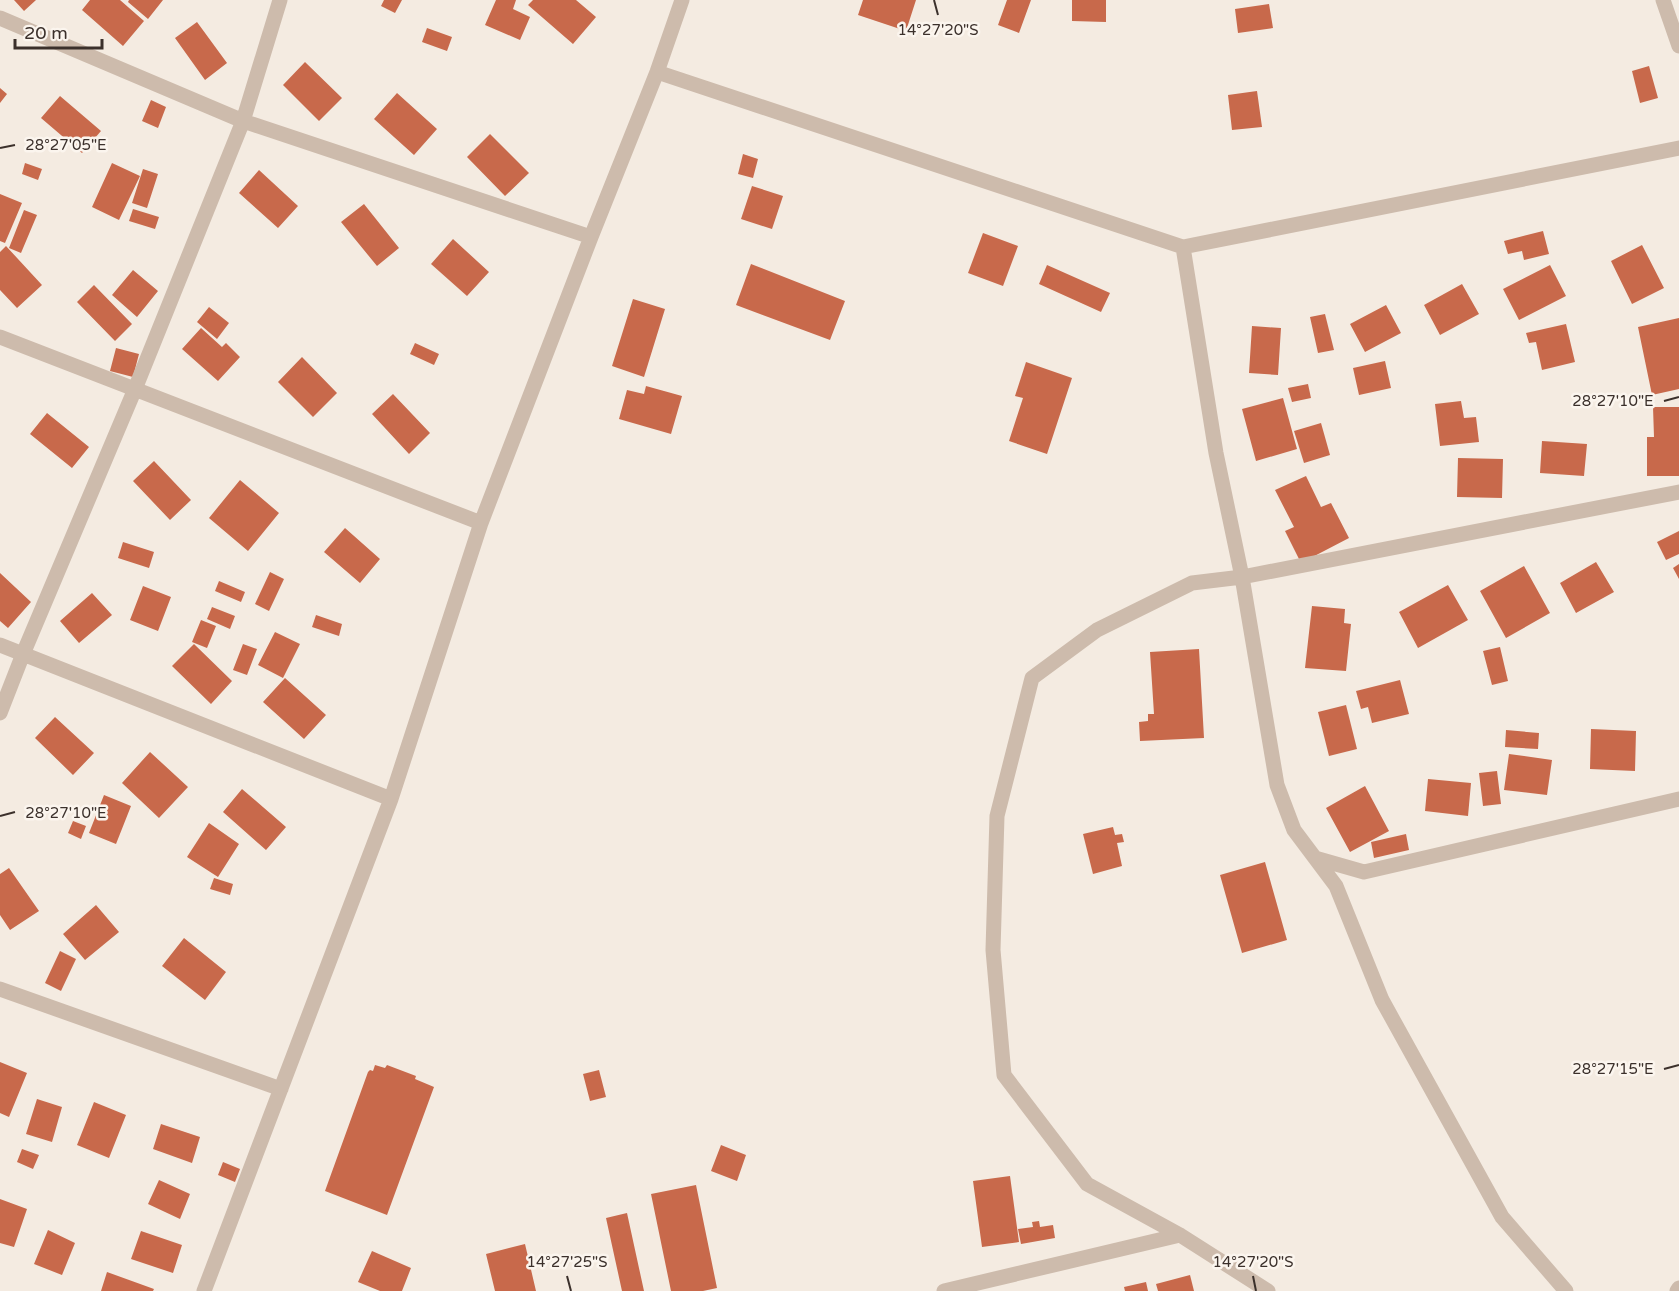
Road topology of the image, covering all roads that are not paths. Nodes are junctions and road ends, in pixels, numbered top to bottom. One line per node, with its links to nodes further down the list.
1 (280, 0): 7 (street)
2 (682, 0): 6 (street)
3 (1663, 0): 5 (street)
4 (0, 18): 7 (street)
5 (1679, 46)
6 (657, 72): 9 (street); 10 (street)
7 (243, 121): 9 (street); 12 (street)
8 (1679, 148): 10 (street)
9 (591, 237): 14 (street)
10 (1183, 247): 15 (street)
11 (0, 337): 12 (street)
12 (135, 389): 14 (street); 17 (street)
13 (1679, 492): 15 (street)
14 (481, 523): 19 (street)
15 (1242, 577): 21 (street); 24 (street)
16 (0, 645): 17 (street)
17 (23, 654): 18 (street); 19 (street)
18 (0, 713)
19 (391, 799): 23 (street)
20 (1679, 799): 21 (street)
21 (1315, 858): 28 (street)
22 (0, 989): 23 (street)
23 (281, 1089): 27 (street)
24 (1180, 1235): 25 (street); 26 (street)
25 (949, 1290)
26 (1264, 1290)
27 (204, 1291)
28 (1566, 1291)

